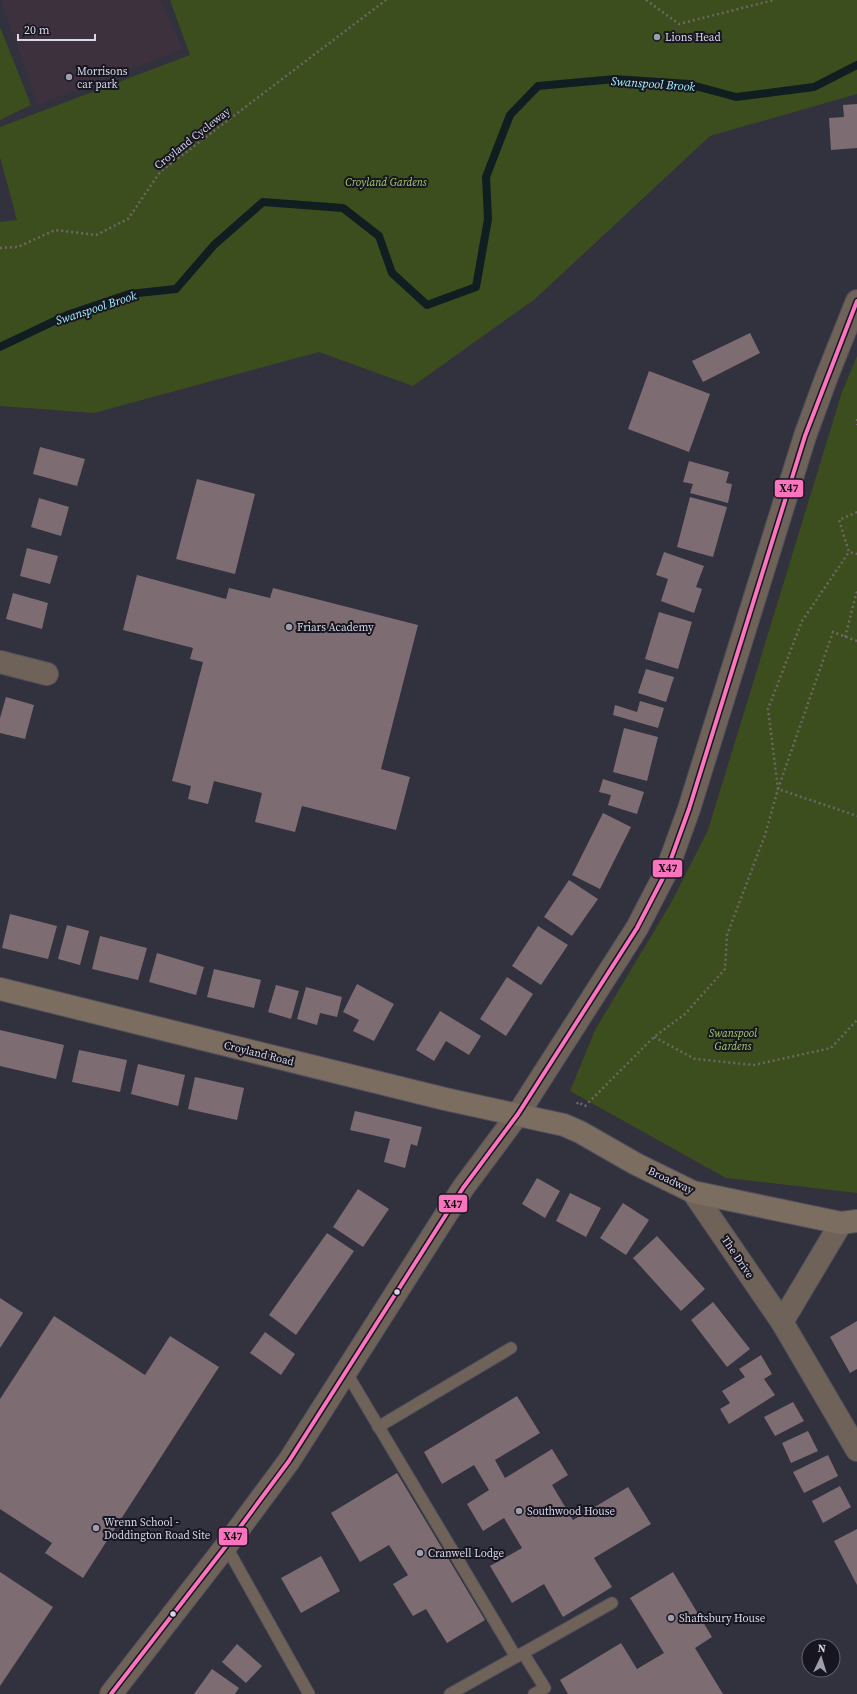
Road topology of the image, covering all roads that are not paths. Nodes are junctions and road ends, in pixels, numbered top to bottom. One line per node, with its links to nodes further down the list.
1 (857, 302): 5 (street)
2 (0, 662): 3 (street)
3 (47, 674)
4 (0, 989): 5 (main road, Croyland Road)
5 (518, 1114): 6 (main road, Broadway); 10 (street)
6 (693, 1192): 7 (main road, Broadway); 8 (street, The Drive)
7 (849, 1222): 8 (street)
8 (782, 1322): 12 (street, The Drive)
9 (511, 1348): 11 (lane)
10 (346, 1372): 11 (lane); 13 (street)
11 (378, 1427): 15 (lane)
12 (857, 1450)
13 (226, 1546): 16 (street); 17 (lane)
14 (612, 1603): 15 (lane)
15 (519, 1655): 18 (lane); 19 (lane)
16 (111, 1694)
17 (309, 1694)
18 (450, 1694)
19 (534, 1694)

